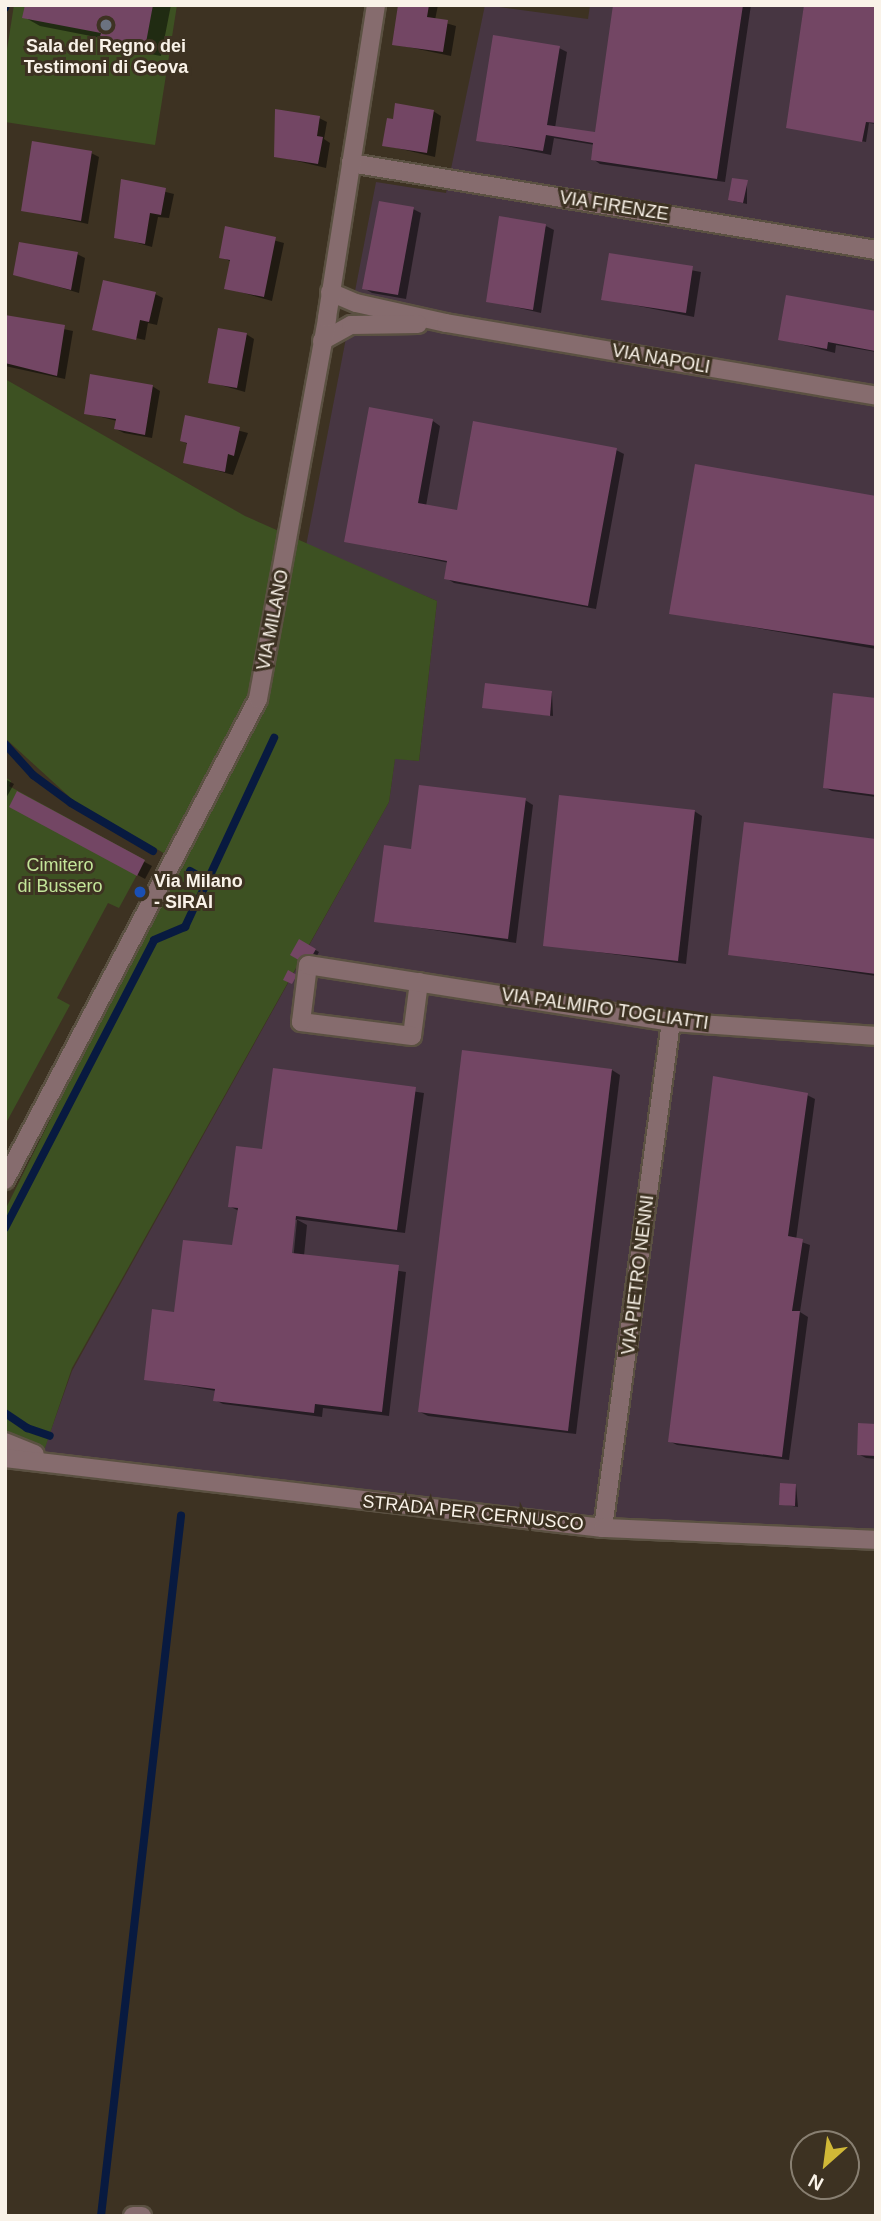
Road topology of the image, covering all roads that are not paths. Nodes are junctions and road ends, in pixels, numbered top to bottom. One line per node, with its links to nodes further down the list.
1 (376, 5): 2 (street, VIA MILANO)
2 (351, 163): 3 (street, VIA FIRENZE); 4 (street, VIA MILANO)
3 (876, 250)
4 (330, 292): 5 (street, VIA NAPOLI); 6 (street, VIA MILANO)
5 (446, 323): 6 (street, VIA NAPOLI); 7 (street, VIA NAPOLI)
6 (323, 341): 11 (street, VIA MILANO)
7 (876, 396)
8 (419, 982): 8 (street, VIA PALMIRO TOGLIATTI); 9 (street, VIA PALMIRO TOGLIATTI)
9 (671, 1022): 10 (street, VIA PALMIRO TOGLIATTI); 15 (street, VIA PIETRO NENNI)
10 (876, 1036)
11 (5, 1180)
12 (5, 1442): 14 (street, STRADA PER CERNUSCO)
13 (5, 1458): 14 (street, STRADA PER CERNUSCO)
14 (72, 1466): 15 (street, STRADA PER CERNUSCO)
15 (603, 1528): 16 (street, STRADA PER CERNUSCO)
16 (876, 1540)
17 (133, 2216): 18 (street)
18 (142, 2216)

